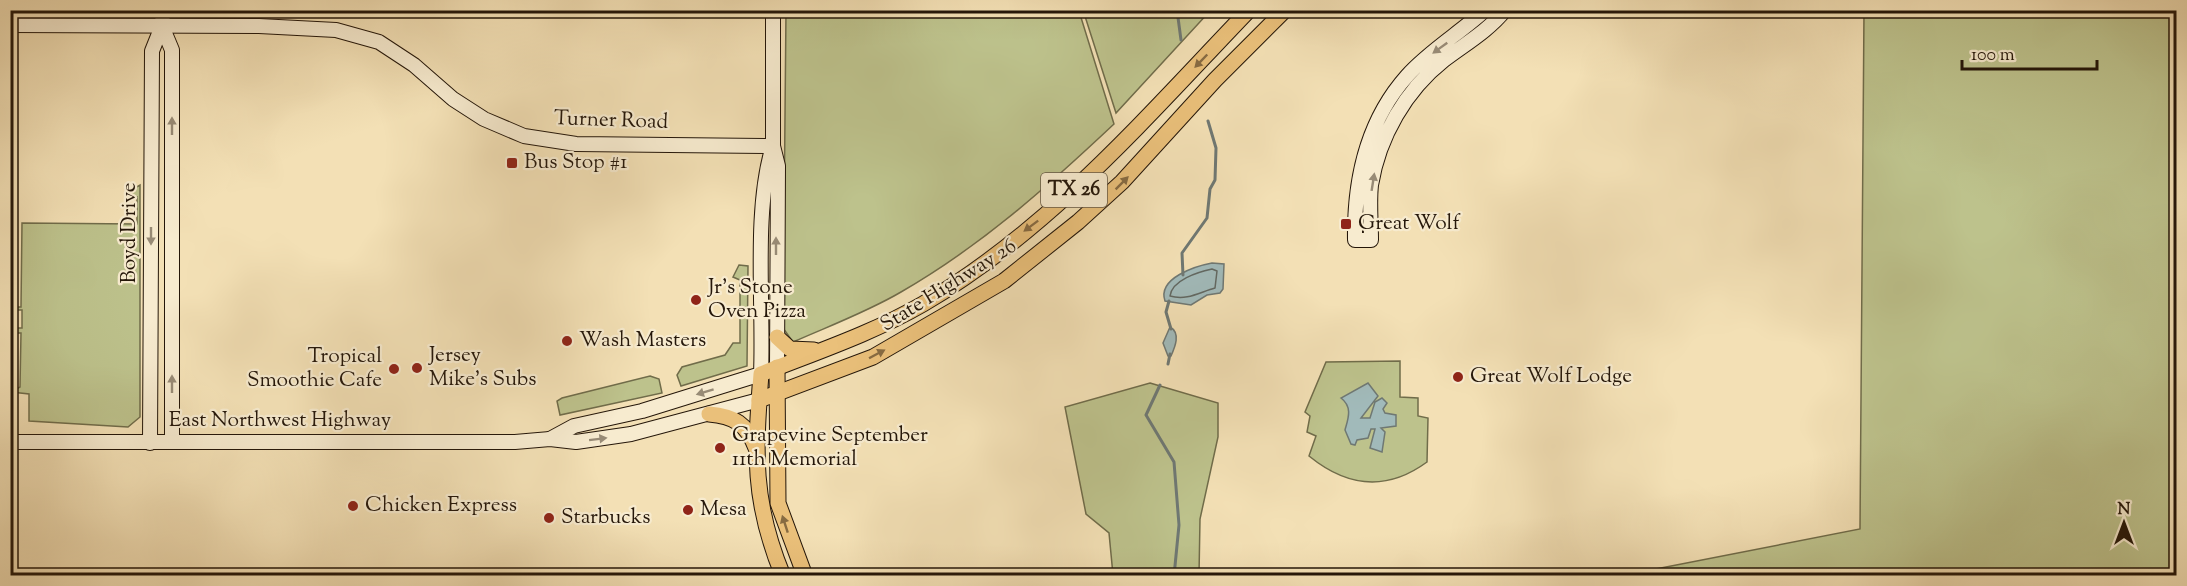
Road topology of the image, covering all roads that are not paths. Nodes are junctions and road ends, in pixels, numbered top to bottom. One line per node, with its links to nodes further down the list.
1 (163, 10): 8 (street, Boyd Drive)
2 (773, 10): 10 (street)
3 (1285, 10): 9 (main road, State Highway 26 / TX 26)
4 (1485, 10): 5 (street, one-way to 5)
5 (1505, 10)
6 (1245, 14): 9 (main road); 15 (main road, State Highway 26 / TX 26, one-way to 15)
7 (10, 25): 8 (street, Turner Road)
8 (162, 26): 10 (street, Turner Road); 11 (street, Boyd Drive); 12 (street, Boyd Drive, one-way to 8)
9 (1259, 37): 18 (main road, State Highway 26 / TX 26, one-way to 9)
10 (773, 146): 14 (street, one-way to 10); 17 (street)
11 (152, 159): 12 (street); 13 (street, Boyd Drive)
12 (172, 168): 13 (street); 25 (street, Boyd Drive, one-way to 12)
13 (152, 178): 26 (street, Boyd Drive, one-way to 26)
14 (777, 337): 15 (main road); 16 (street)
15 (829, 349): 16 (main road, State Highway 26 / TX 26)
16 (777, 368): 17 (main road, State Highway 26 / TX 26); 19 (main road)
17 (761, 374): 20 (main road); 23 (street, East Northwest Highway, one-way to 23)
18 (824, 378): 19 (main road, State Highway 26 / TX 26); 22 (main road, TX 26)
19 (777, 393): 20 (main road, State Highway 26 / TX 26); 22 (main road)
20 (759, 400): 21 (street, East Northwest Highway); 27 (main road)
21 (709, 414): 23 (street, East Northwest Highway, one-way to 21); 27 (main road)
22 (777, 424): 29 (main road, one-way to 22)
23 (550, 439): 25 (street, East Northwest Highway)
24 (10, 442): 26 (street, East Northwest Highway)
25 (172, 442): 26 (street, East Northwest Highway)
26 (150, 443)
27 (756, 448): 28 (main road)
28 (783, 576)
29 (805, 576)

